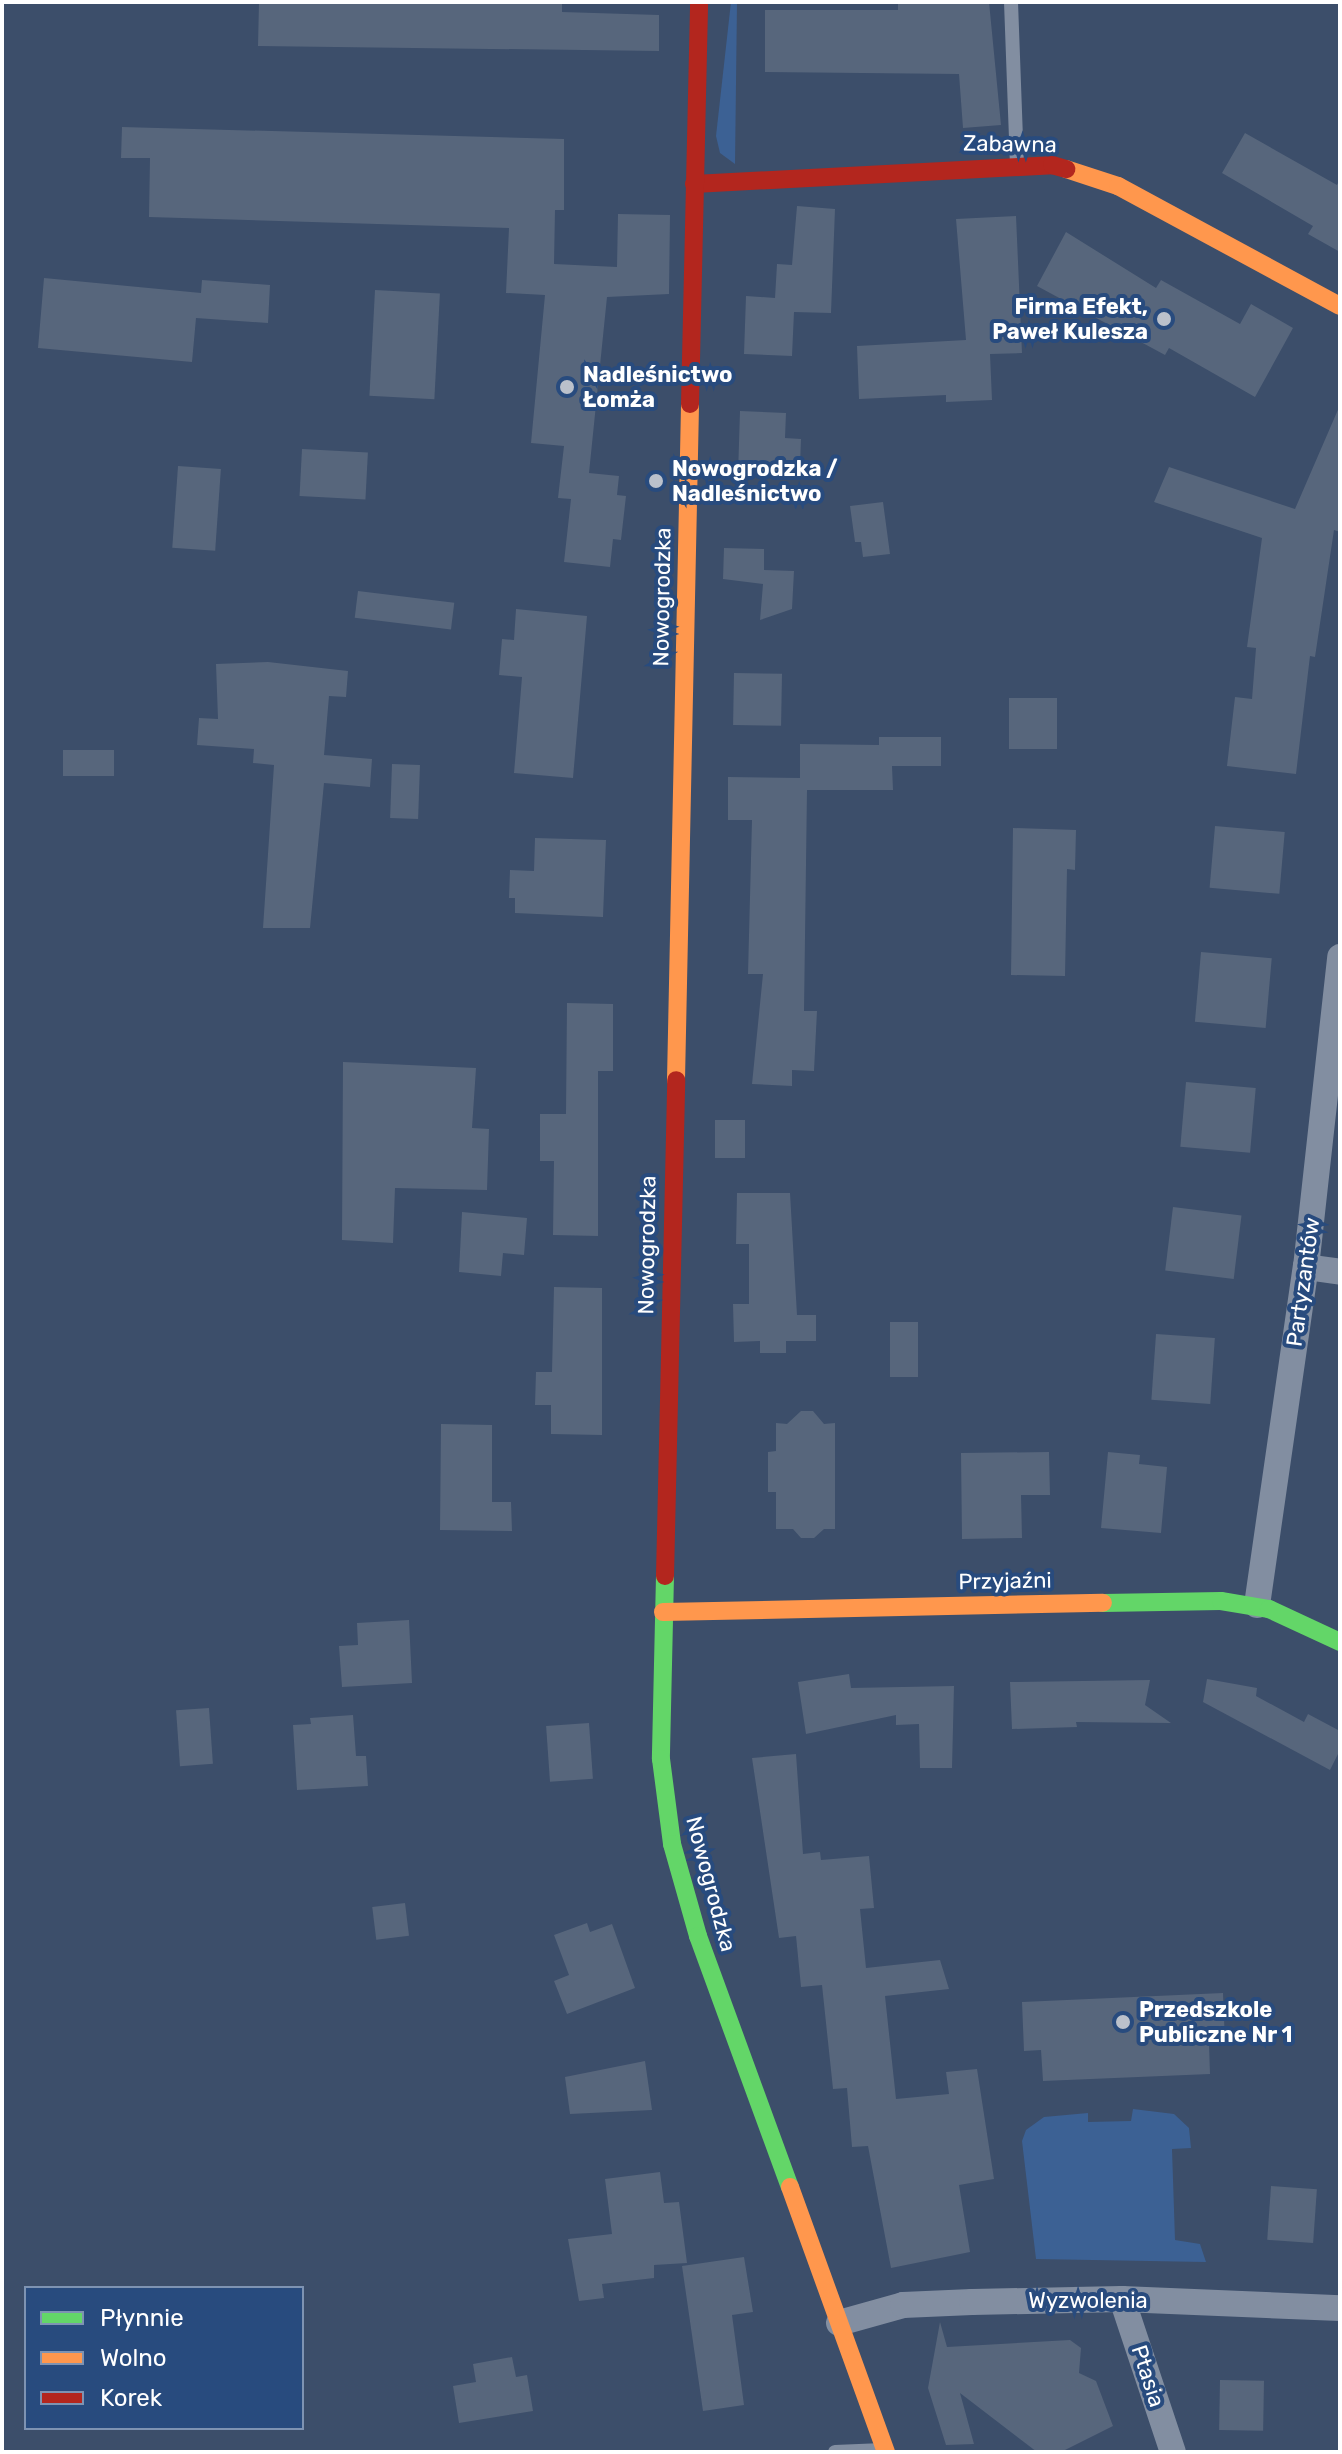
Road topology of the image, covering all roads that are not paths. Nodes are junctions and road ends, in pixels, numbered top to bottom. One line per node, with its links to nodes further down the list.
1 (699, 2): 4 (street, Nowogrodzka)
2 (1011, 2): 3 (lane)
3 (1017, 163): 4 (street, Zabawna); 5 (street, Zabawna)
4 (694, 184): 10 (street, Nowogrodzka)
5 (1340, 306)
6 (1340, 957): 7 (street, Partyzantów)
7 (1306, 1267): 8 (street); 9 (street, Partyzantów)
8 (1340, 1272)
9 (1257, 1605): 10 (street, Przyjaźni); 11 (street, Przyjaźni)
10 (663, 1612): 14 (street, Nowogrodzka)
11 (1340, 1642)
12 (1122, 2299): 13 (street, Wyzwolenia); 14 (street, Wyzwolenia); 17 (street, Ptasia)
13 (1340, 2308)
14 (839, 2323): 15 (street, Nowogrodzka)
15 (886, 2451): 16 (lane)
16 (835, 2452)
17 (1173, 2452)

